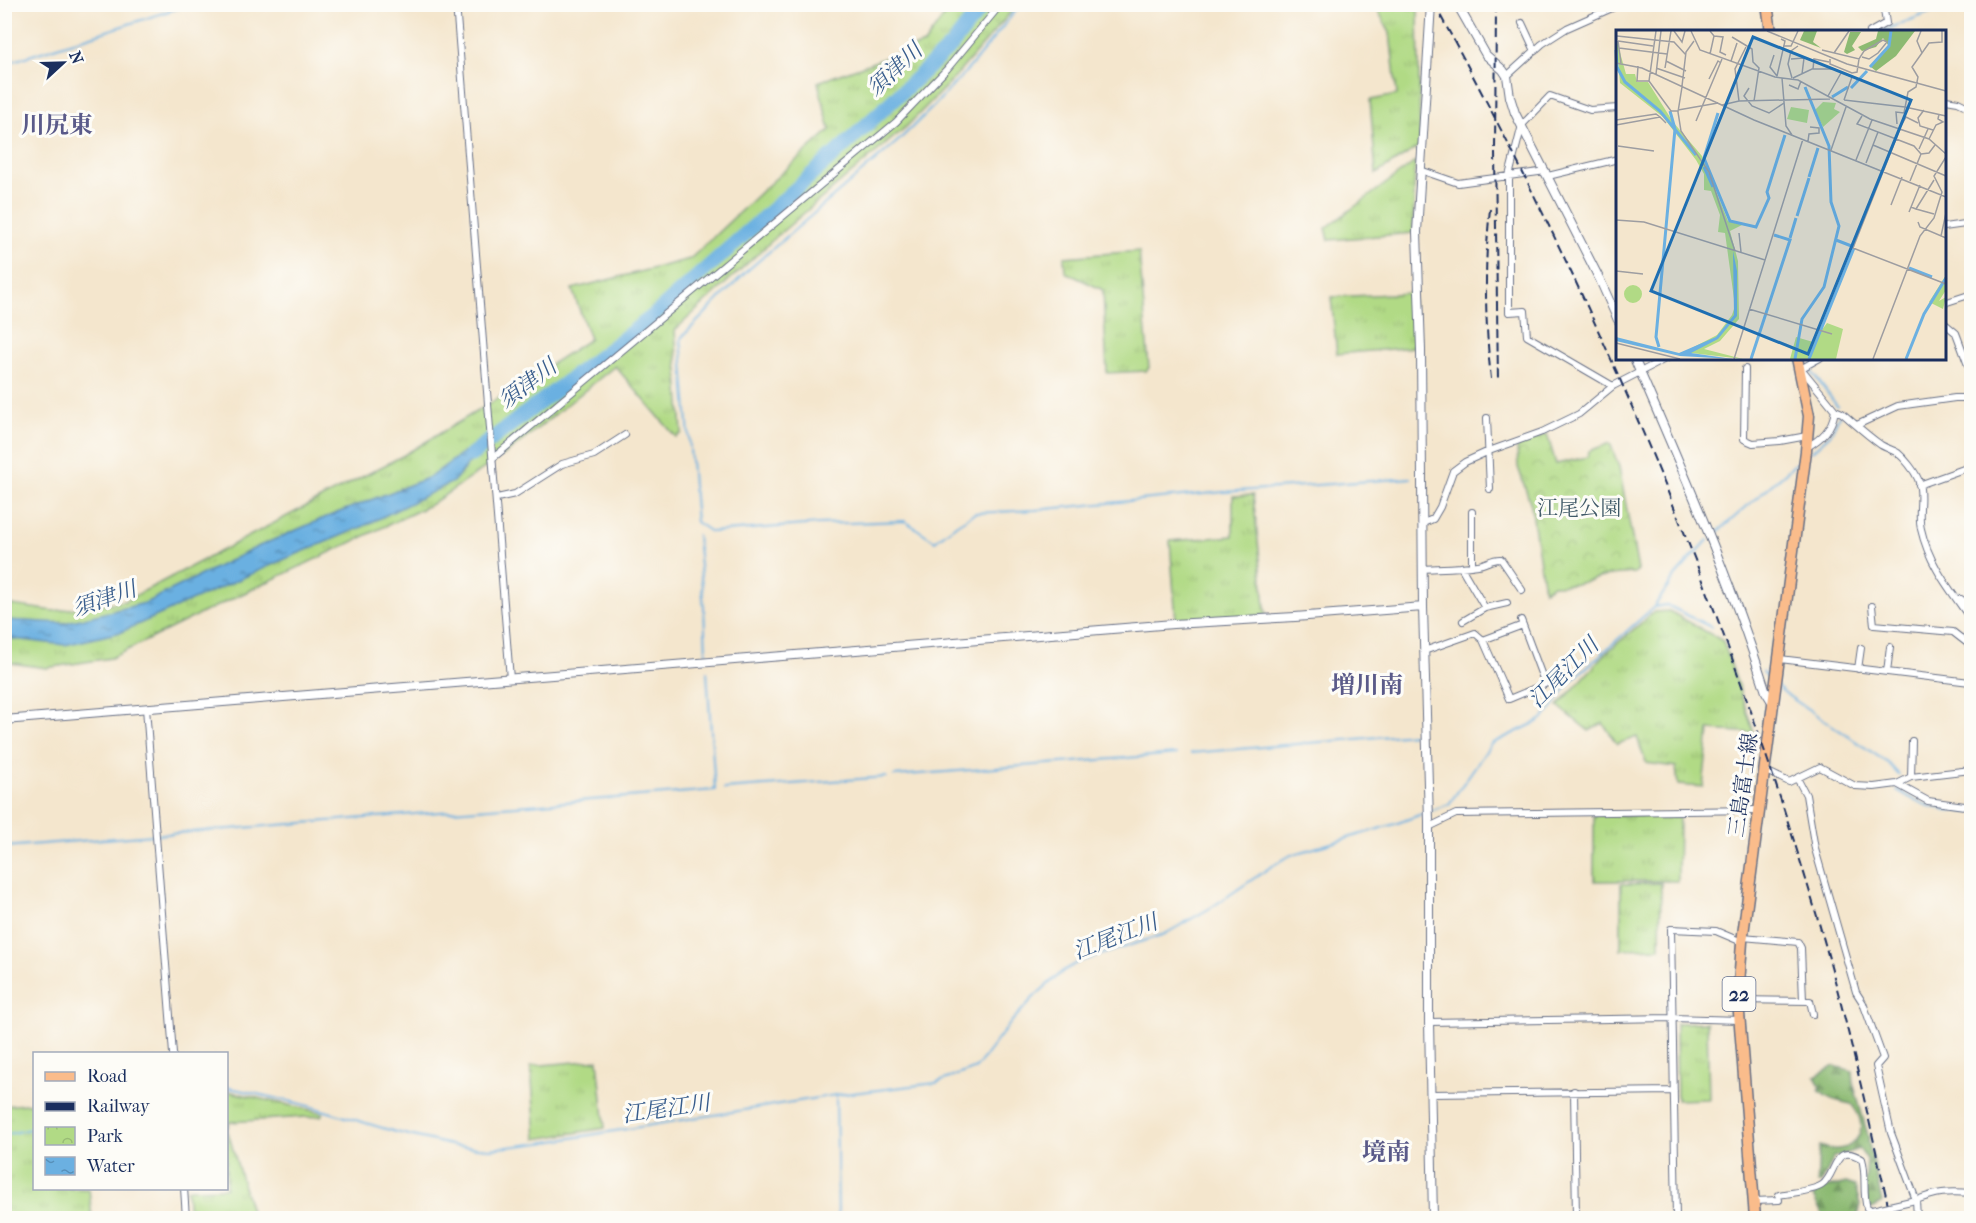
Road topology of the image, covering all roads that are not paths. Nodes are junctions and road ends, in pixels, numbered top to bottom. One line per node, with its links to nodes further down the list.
1 (456, 4): 43 (street)
2 (1001, 4): 43 (street)
3 (1431, 4): 19 (street)
4 (1457, 4): 13 (street)
5 (1621, 4): 8 (street)
6 (1767, 4): 10 (main road)
7 (1883, 4): 11 (street)
8 (1608, 7): 12 (street)
9 (1522, 23): 12 (street)
10 (1771, 30)
11 (1874, 30)
12 (1535, 51): 13 (street)
13 (1507, 76): 17 (street)
14 (1946, 100): 16 (street)
15 (1616, 108): 17 (street)
16 (1971, 109)
17 (1522, 126): 20 (street); 21 (street)
18 (1616, 159): 20 (street)
19 (1420, 170): 21 (street); 49 (street)
20 (1547, 173): 21 (street); 26 (street)
21 (1509, 176): 35 (street)
22 (1971, 223): 23 (street)
23 (1946, 227)
24 (1971, 294): 25 (street)
25 (1946, 302)
26 (1616, 318)
27 (1946, 324): 33 (street)
28 (1635, 360): 32 (street)
29 (1663, 360): 32 (street)
30 (1800, 364): 36 (street); 40 (main road, 三島富士線 / 22)
31 (1745, 369): 40 (street)
32 (1640, 373): 35 (street); 72 (street)
33 (1971, 375)
34 (1971, 381): 38 (street)
35 (1614, 386): 42 (street)
36 (1834, 410): 38 (street); 41 (street)
37 (1487, 418): 42 (street)
38 (1857, 425): 45 (street)
39 (625, 435): 47 (street)
40 (1807, 436): 41 (main road, 三島富士線 / 22)
41 (1806, 448): 67 (main road, 三島富士線 / 22)
42 (1489, 451): 46 (street); 49 (street)
43 (493, 458): 47 (street)
44 (1971, 466): 45 (street)
45 (1918, 485): 54 (street)
46 (1490, 489)
47 (497, 498): 70 (street)
48 (1472, 512): 50 (street)
49 (1423, 523): 52 (street)
50 (1472, 566): 51 (street); 53 (street)
51 (1461, 567): 52 (street); 58 (street)
52 (1423, 569): 57 (street)
53 (1522, 590)
54 (1956, 599): 59 (street); 61 (street)
55 (1507, 603): 58 (street)
56 (1872, 606): 63 (street)
57 (1423, 607): 66 (street); 70 (street)
58 (1485, 608): 60 (street)
59 (1971, 608)
60 (1463, 621)
61 (1971, 621)
62 (1483, 640): 62 (street); 66 (street)
63 (1971, 645): 71 (street)
64 (1890, 647): 69 (street)
65 (1861, 648): 68 (street)
66 (1424, 651): 82 (street)
67 (1780, 659): 68 (street); 72 (main road, 三島富士線 / 22)
68 (1858, 669): 69 (street)
69 (1887, 672): 71 (street)
70 (510, 679): 73 (street)
71 (1970, 682): 77 (street)
72 (1774, 706): 76 (main road, 三島富士線 / 22)
73 (146, 708): 74 (street); 90 (street)
74 (4, 720)
75 (1912, 741): 77 (street)
76 (1766, 771): 78 (street); 81 (main road, 三島富士線 / 22)
77 (1911, 777): 79 (street)
78 (1797, 778): 79 (street); 97 (street)
79 (1897, 784): 80 (street)
80 (1971, 807)
81 (1759, 810): 82 (street); 83 (main road, 三島富士線 / 22)
82 (1429, 824): 89 (street)
83 (1743, 939): 84 (main road, 三島富士線 / 22); 85 (street); 87 (street)
84 (1738, 1000): 85 (street); 88 (main road, 三島富士線 / 22)
85 (1803, 1001): 86 (street)
86 (1813, 1014)
87 (1672, 1018): 88 (street); 89 (street); 92 (street)
88 (1740, 1020): 96 (main road, 三島富士線 / 22)
89 (1430, 1022): 93 (street)
90 (173, 1052)
91 (1574, 1091): 92 (street); 93 (street); 100 (street)
92 (1674, 1091): 101 (street)
93 (1431, 1094): 99 (street)
94 (183, 1190): 98 (street)
95 (1971, 1193): 97 (street)
96 (1754, 1201): 97 (street, bridge); 102 (main road, 三島富士線 / 22)
97 (1913, 1201): 103 (street)
98 (186, 1218)
99 (1433, 1218)
100 (1576, 1218)
101 (1676, 1218)
102 (1755, 1218)
103 (1917, 1218)

